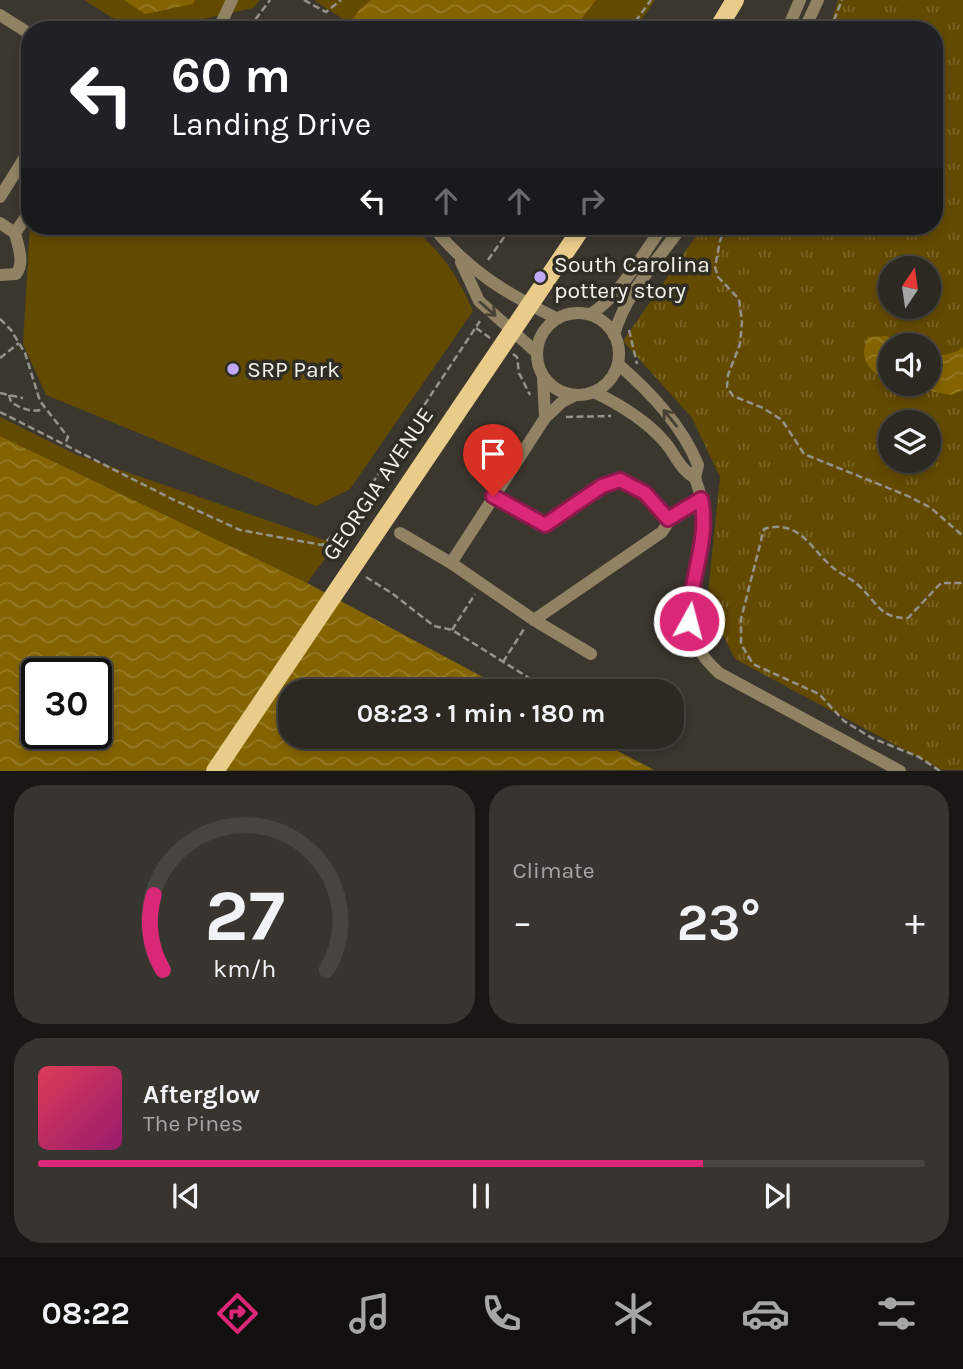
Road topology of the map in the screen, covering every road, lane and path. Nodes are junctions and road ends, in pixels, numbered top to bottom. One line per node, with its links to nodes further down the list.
1 (232, 0): 11 (street)
2 (270, 0): 12 (path)
3 (303, 0): 4 (path)
4 (341, 0)
5 (651, 0): 13 (path)
6 (735, 0): 14 (main road)
7 (800, 0): 15 (street)
8 (818, 0): 16 (street)
9 (842, 0): 17 (path)
10 (0, 15): 18 (street)
11 (222, 21)
12 (254, 21)
13 (636, 21)
14 (722, 21)
15 (791, 21)
16 (808, 21)
17 (834, 21)
18 (21, 28)
19 (21, 163): 20 (street)
20 (0, 197)
21 (0, 223): 23 (street)
22 (21, 224): 23 (street)
23 (15, 233): 32 (street)
24 (440, 235): 30 (street)
25 (506, 235): 31 (path)
26 (577, 235): 71 (main road, GEORGIA AVENUE, bridge)
27 (657, 235): 34 (street)
28 (675, 235): 38 (street)
29 (722, 235): 59 (path)
30 (456, 253): 33 (street); 35 (street)
31 (488, 260)
32 (0, 275)
33 (488, 308): 40 (street, one-way to 40); 60 (path)
34 (590, 314): 35 (street); 38 (street)
35 (556, 318): 40 (street)
36 (0, 319): 39 (path)
37 (627, 325): 43 (path)
38 (614, 335): 42 (street)
39 (19, 343): 41 (path); 50 (path)
40 (536, 352): 44 (street)
41 (0, 358)
42 (618, 364): 45 (street); 54 (street, one-way to 42)
43 (637, 365)
44 (542, 375): 48 (street); 52 (street)
45 (594, 392): 48 (street); 54 (street)
46 (0, 393): 47 (path)
47 (9, 395): 49 (path); 50 (path)
48 (576, 395): 52 (street)
49 (23, 398)
50 (44, 409): 53 (path)
51 (0, 412): 53 (path)
52 (545, 418): 55 (street)
53 (65, 444): 60 (path)
54 (695, 478): 56 (street)
55 (493, 496): 57 (street); 61 (street)
56 (701, 499): 57 (street); 72 (street)
57 (668, 519): 66 (street)
58 (400, 533): 61 (street)
59 (963, 536)
60 (322, 545): 62 (path)
61 (451, 563): 66 (street)
62 (347, 565)
63 (359, 572): 67 (path)
64 (963, 583): 73 (path)
65 (476, 594): 67 (path)
66 (529, 623): 68 (street); 69 (path)
67 (452, 630): 69 (path)
68 (591, 654)
69 (502, 663): 70 (path)
70 (530, 679)
71 (215, 771)
72 (900, 771)
73 (940, 771)

